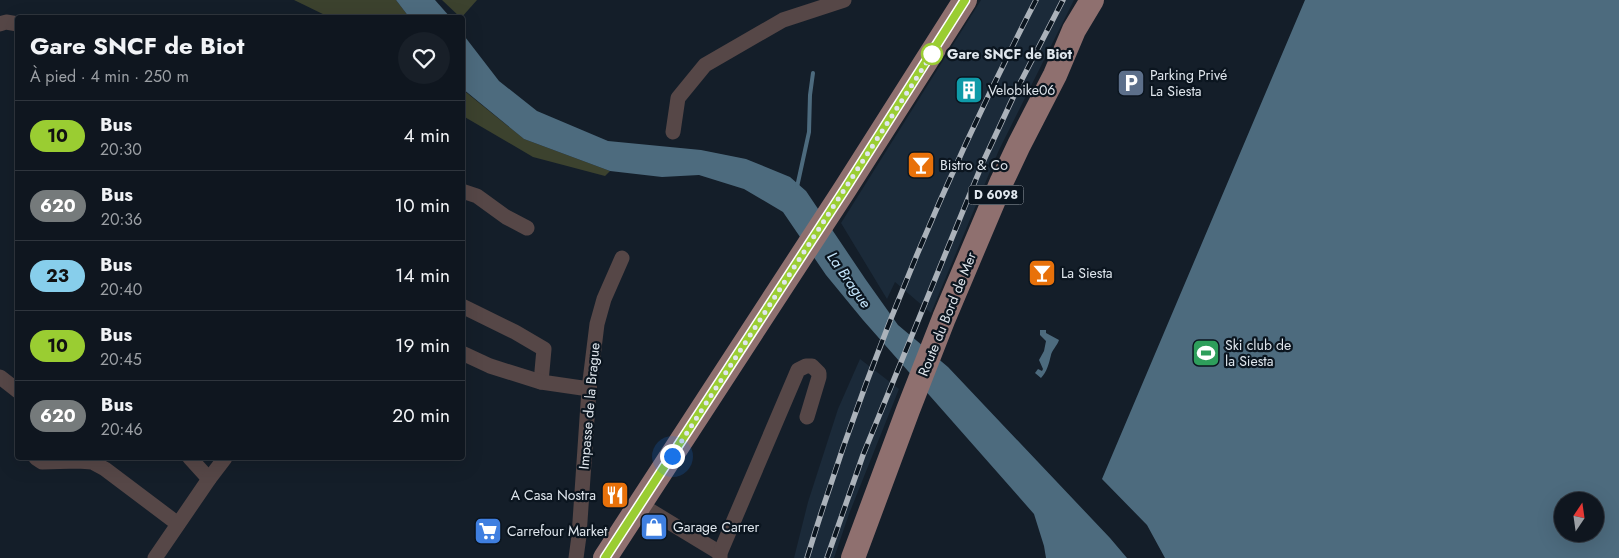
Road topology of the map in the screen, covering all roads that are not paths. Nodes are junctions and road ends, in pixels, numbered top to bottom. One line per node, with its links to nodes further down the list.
1 (844, 0): 8 (street)
2 (965, 0): 23 (main road)
3 (1092, 0): 7 (main road, Route du Bord de Mer / D 6098)
4 (1102, 0): 7 (main road, Route du Bord de Mer)
5 (0, 24): 6 (street)
6 (15, 24)
7 (1055, 75): 29 (main road, Route du Bord de Mer / D 6098)
8 (673, 132)
9 (465, 192): 10 (street)
10 (527, 228)
11 (622, 258): 17 (street, Impasse de la Brague)
12 (465, 307): 15 (street)
13 (465, 355): 15 (street)
14 (0, 377): 16 (street)
15 (541, 382): 17 (street)
16 (15, 389)
17 (589, 389): 27 (street, Impasse de la Brague)
18 (807, 417): 25 (street)
19 (39, 460): 24 (street)
20 (192, 460): 22 (street)
21 (222, 460): 22 (street)
22 (208, 479): 24 (street)
23 (641, 505): 25 (street); 28 (main road)
24 (178, 524): 26 (street)
25 (720, 555)
26 (155, 558)
27 (576, 558)
28 (605, 558)
29 (853, 558)

